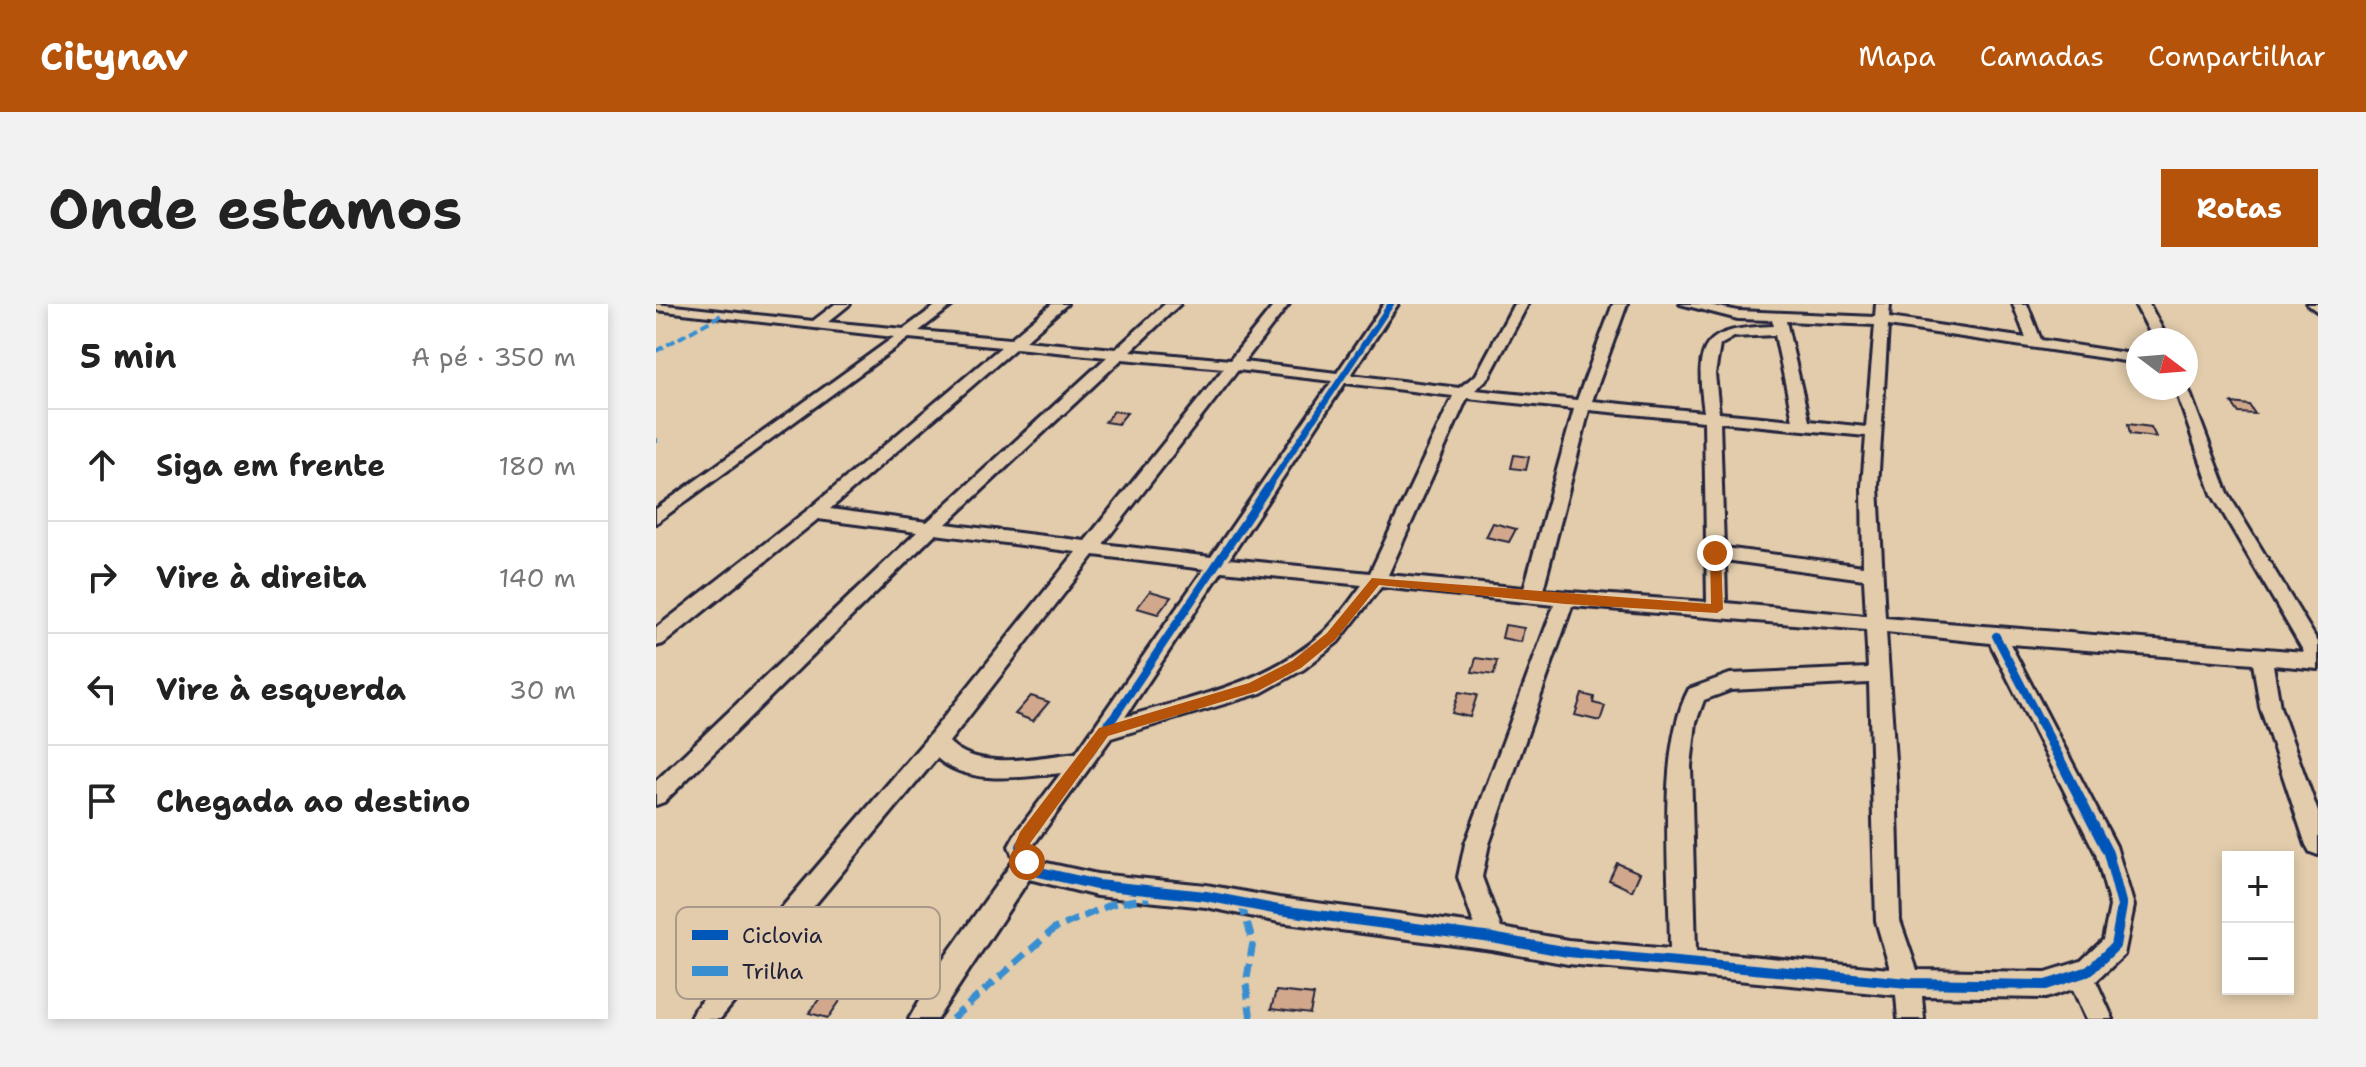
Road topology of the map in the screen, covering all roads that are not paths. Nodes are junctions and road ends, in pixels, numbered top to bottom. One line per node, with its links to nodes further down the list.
1 (739, 304): 17 (street)
2 (843, 304): 20 (street)
3 (947, 304): 22 (street)
4 (1060, 304): 23 (street)
5 (1173, 304): 25 (street)
6 (1282, 304): 27 (street)
7 (1391, 304): 28 (street)
8 (1521, 304): 29 (street)
9 (1620, 304): 33 (street)
10 (1687, 304): 18 (street)
11 (1883, 304): 19 (street)
12 (2020, 304): 24 (street)
13 (2142, 304): 21 (street)
14 (2314, 304): 16 (street)
15 (656, 306): 17 (street)
16 (2318, 308)
17 (723, 314): 20 (street)
18 (1780, 317): 19 (street); 34 (street); 35 (street)
19 (1881, 321): 24 (street); 36 (street)
20 (816, 325): 22 (street)
21 (2155, 328)
22 (912, 333): 23 (street); 38 (street)
23 (1013, 344): 25 (street); 37 (street)
24 (2036, 346): 26 (street)
25 (1119, 355): 27 (street); 39 (street)
26 (2126, 357)
27 (1234, 365): 28 (street); 40 (street)
28 (1341, 377): 30 (street); 42 (street)
29 (1482, 377): 30 (street); 31 (street)
30 (1462, 393): 31 (street); 44 (street)
31 (1494, 397): 33 (street)
32 (2186, 400): 52 (street)
33 (1583, 405): 34 (street); 45 (street)
34 (1712, 416): 35 (street); 41 (street)
35 (1802, 424): 36 (street)
36 (1874, 432): 43 (street)
37 (815, 513): 39 (street); 50 (street)
38 (656, 517)
39 (930, 529): 40 (street); 57 (street)
40 (1088, 546): 42 (street); 55 (street)
41 (1715, 553): 43 (street); 47 (street)
42 (1214, 564): 44 (street); 54 (street)
43 (1873, 574): 48 (street)
44 (1376, 581): 45 (street); 54 (street)
45 (1532, 595): 46 (street)
46 (1565, 599): 47 (street); 61 (street)
47 (1717, 609): 48 (street)
48 (1875, 624): 49 (street); 53 (street)
49 (1996, 636): 51 (street); 63 (street)
50 (656, 639)
51 (2262, 659): 52 (street); 58 (street)
52 (2318, 660)
53 (1877, 675): 62 (street); 64 (street)
54 (1104, 732): 56 (street)
55 (936, 743): 56 (street); 60 (street)
56 (1081, 762): 59 (street)
57 (656, 795)
58 (2318, 845)
59 (1027, 862): 61 (street); 65 (street)
60 (798, 907)
61 (1492, 938): 62 (street)
62 (1683, 962): 64 (street)
63 (2080, 974): 64 (street); 71 (street)
64 (1908, 983): 70 (street)
65 (940, 989)
66 (720, 999): 68 (street)
67 (934, 999): 69 (street)
68 (703, 1019)
69 (922, 1019)
70 (1911, 1019)
71 (2100, 1019)

